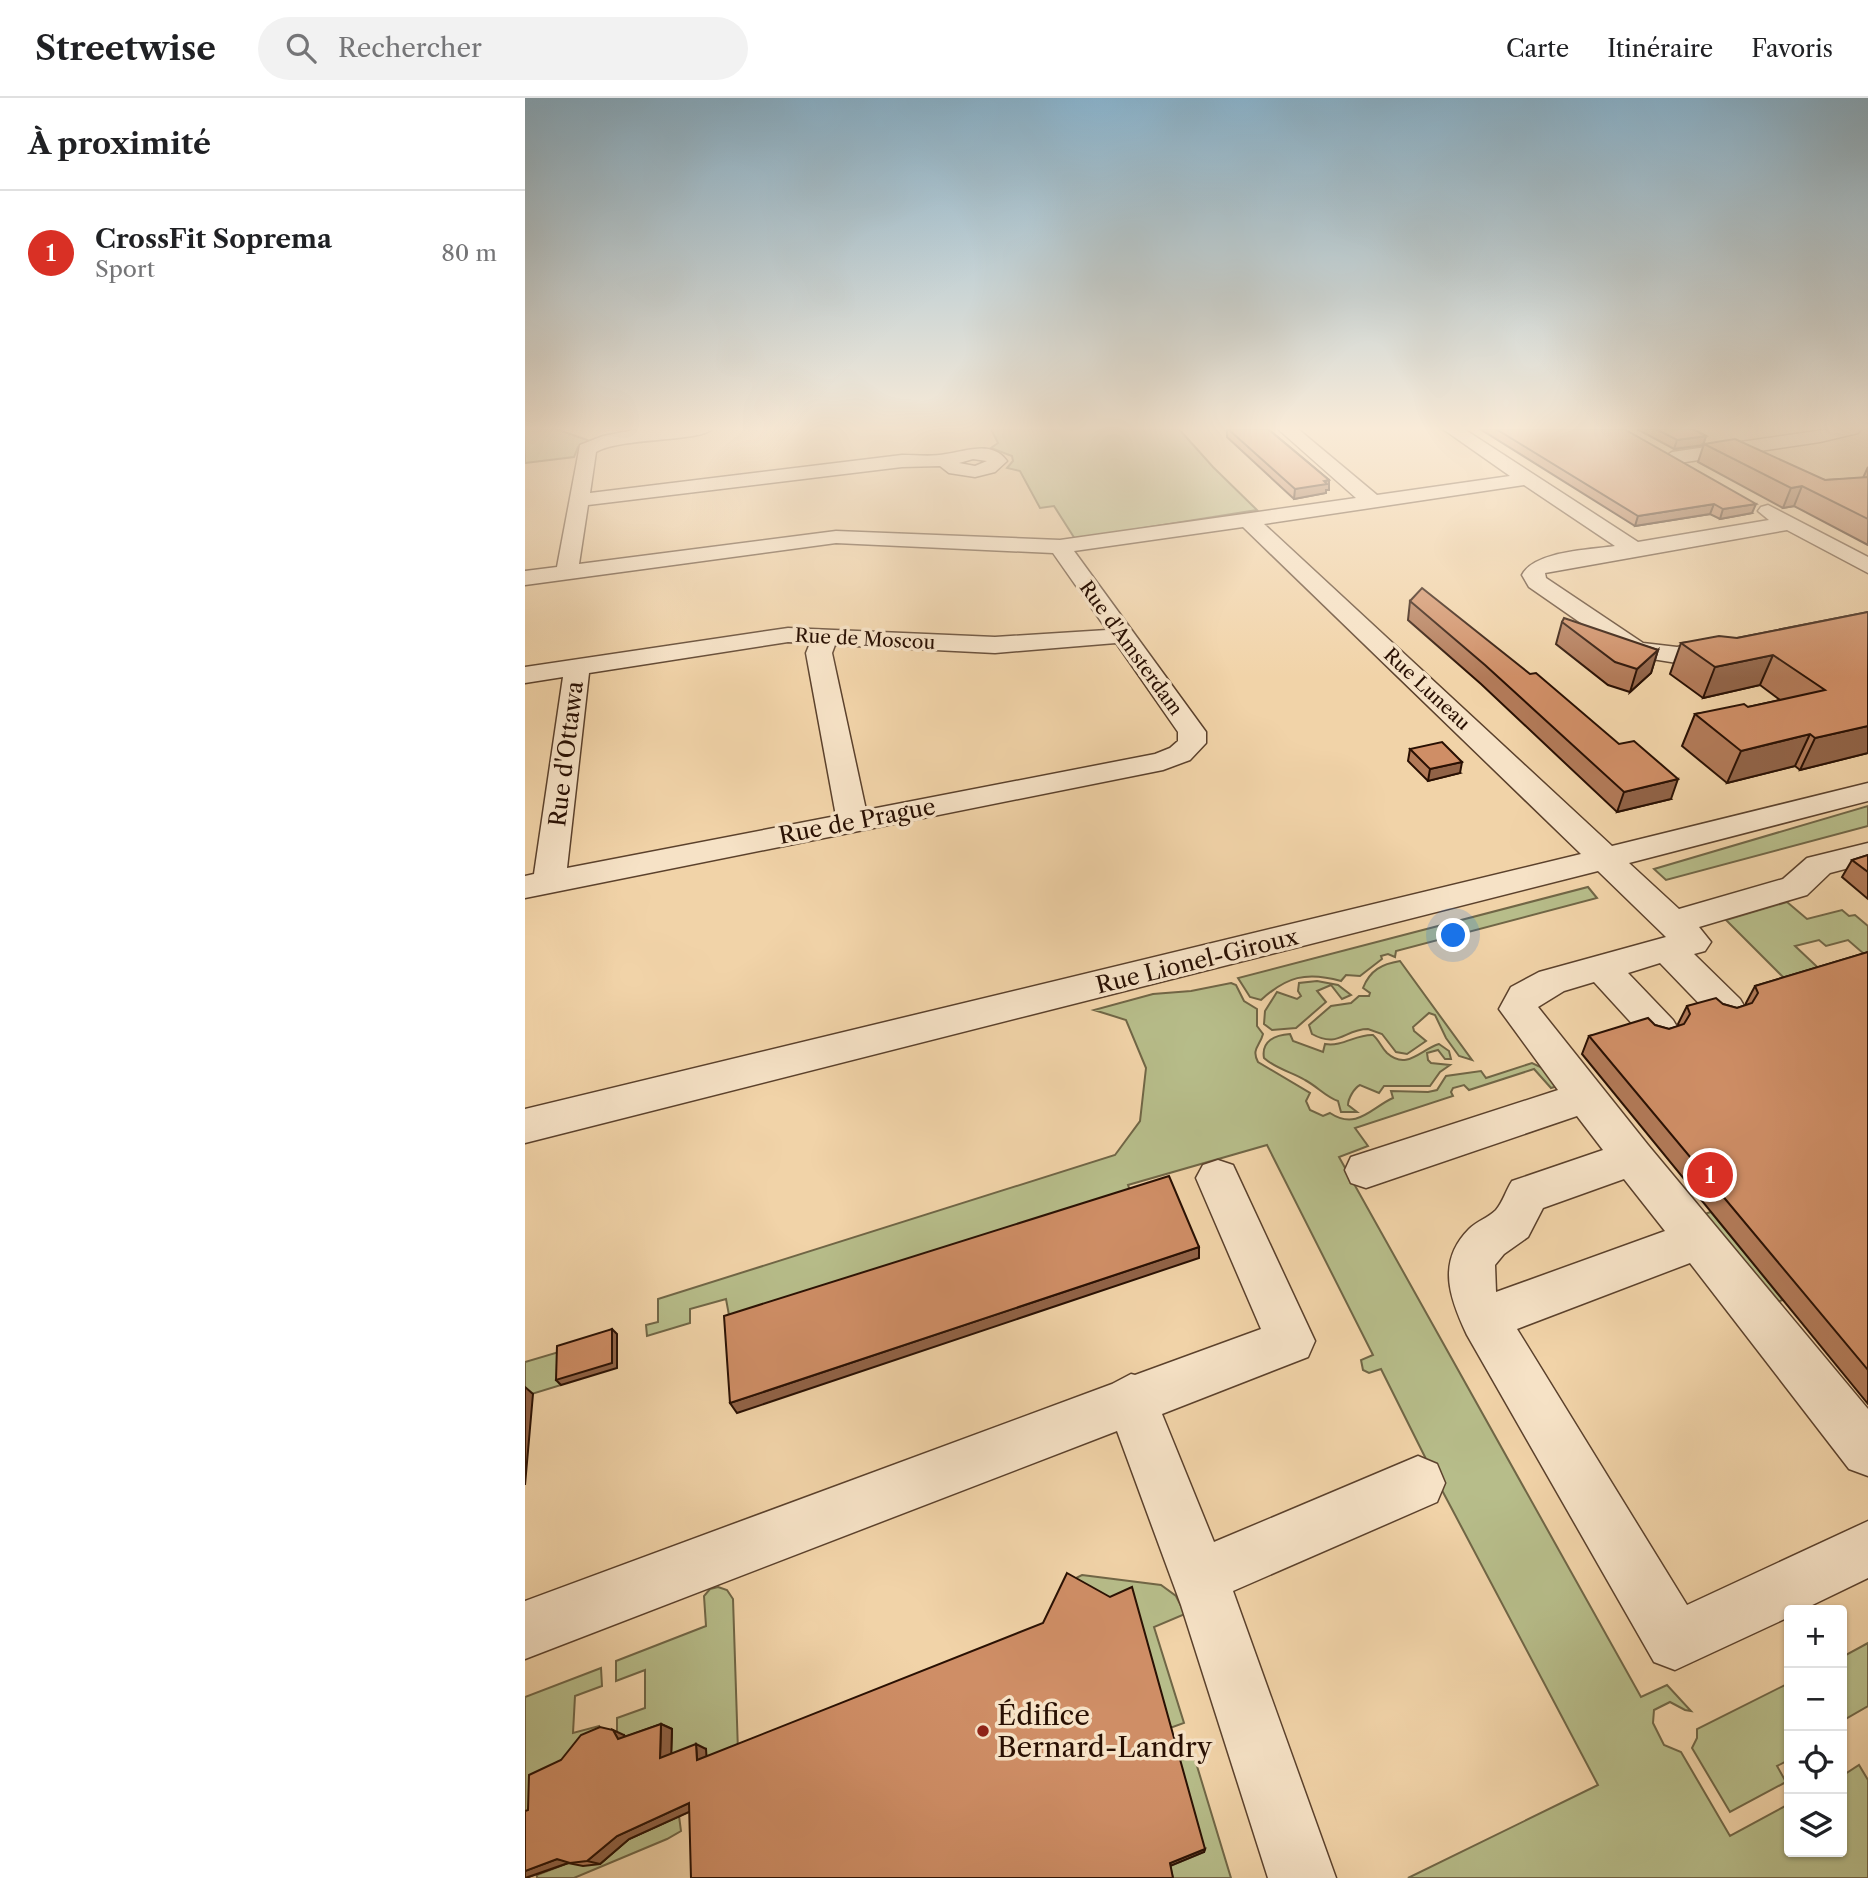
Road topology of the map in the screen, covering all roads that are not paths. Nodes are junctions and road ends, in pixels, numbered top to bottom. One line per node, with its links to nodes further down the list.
1 (576, 512): 10 (street)
2 (1298, 512): 5 (street)
3 (1578, 512): 8 (street)
4 (1770, 512): 6 (street)
5 (1247, 519): 7 (street); 21 (street, Rue Luneau)
6 (1790, 523): 8 (street); 9 (street)
7 (1060, 547): 10 (street); 13 (street, Rue d'Amsterdam)
8 (1634, 549): 14 (street)
9 (1868, 566)
10 (567, 572): 11 (street)
11 (525, 578)
12 (829, 635): 13 (street, Rue de Moscou); 15 (street, Rue de Moscou); 19 (street)
13 (1124, 635): 17 (street, Rue d'Amsterdam)
14 (1751, 641)
15 (577, 667): 16 (street, Rue de Moscou); 22 (street, Rue d'Ottawa)
16 (525, 675)
17 (1187, 750): 19 (street, Rue de Prague)
18 (1868, 792): 21 (street, Rue Lionel-Giroux)
19 (853, 822): 22 (street, Rue de Prague)
20 (1868, 853): 23 (street)
21 (1608, 859): 23 (street, Rue Luneau); 28 (street, Rue Lionel-Giroux)
22 (537, 884)
23 (1670, 936): 24 (street); 25 (street, Rue Luneau)
24 (1601, 967): 26 (street); 27 (street)
25 (1727, 1009)
26 (1660, 1030)
27 (1586, 1097): 29 (street); 30 (street)
28 (525, 1126)
29 (1633, 1158): 32 (street); 33 (street)
30 (1366, 1170)
31 (1218, 1178): 34 (street)
32 (1699, 1239): 33 (street); 35 (street)
33 (1484, 1319): 37 (street)
34 (1131, 1399): 38 (street); 39 (street)
35 (1868, 1450)
36 (1418, 1483): 38 (street)
37 (1868, 1549)
38 (1199, 1577): 40 (street)
39 (525, 1630)
40 (1302, 1878)

